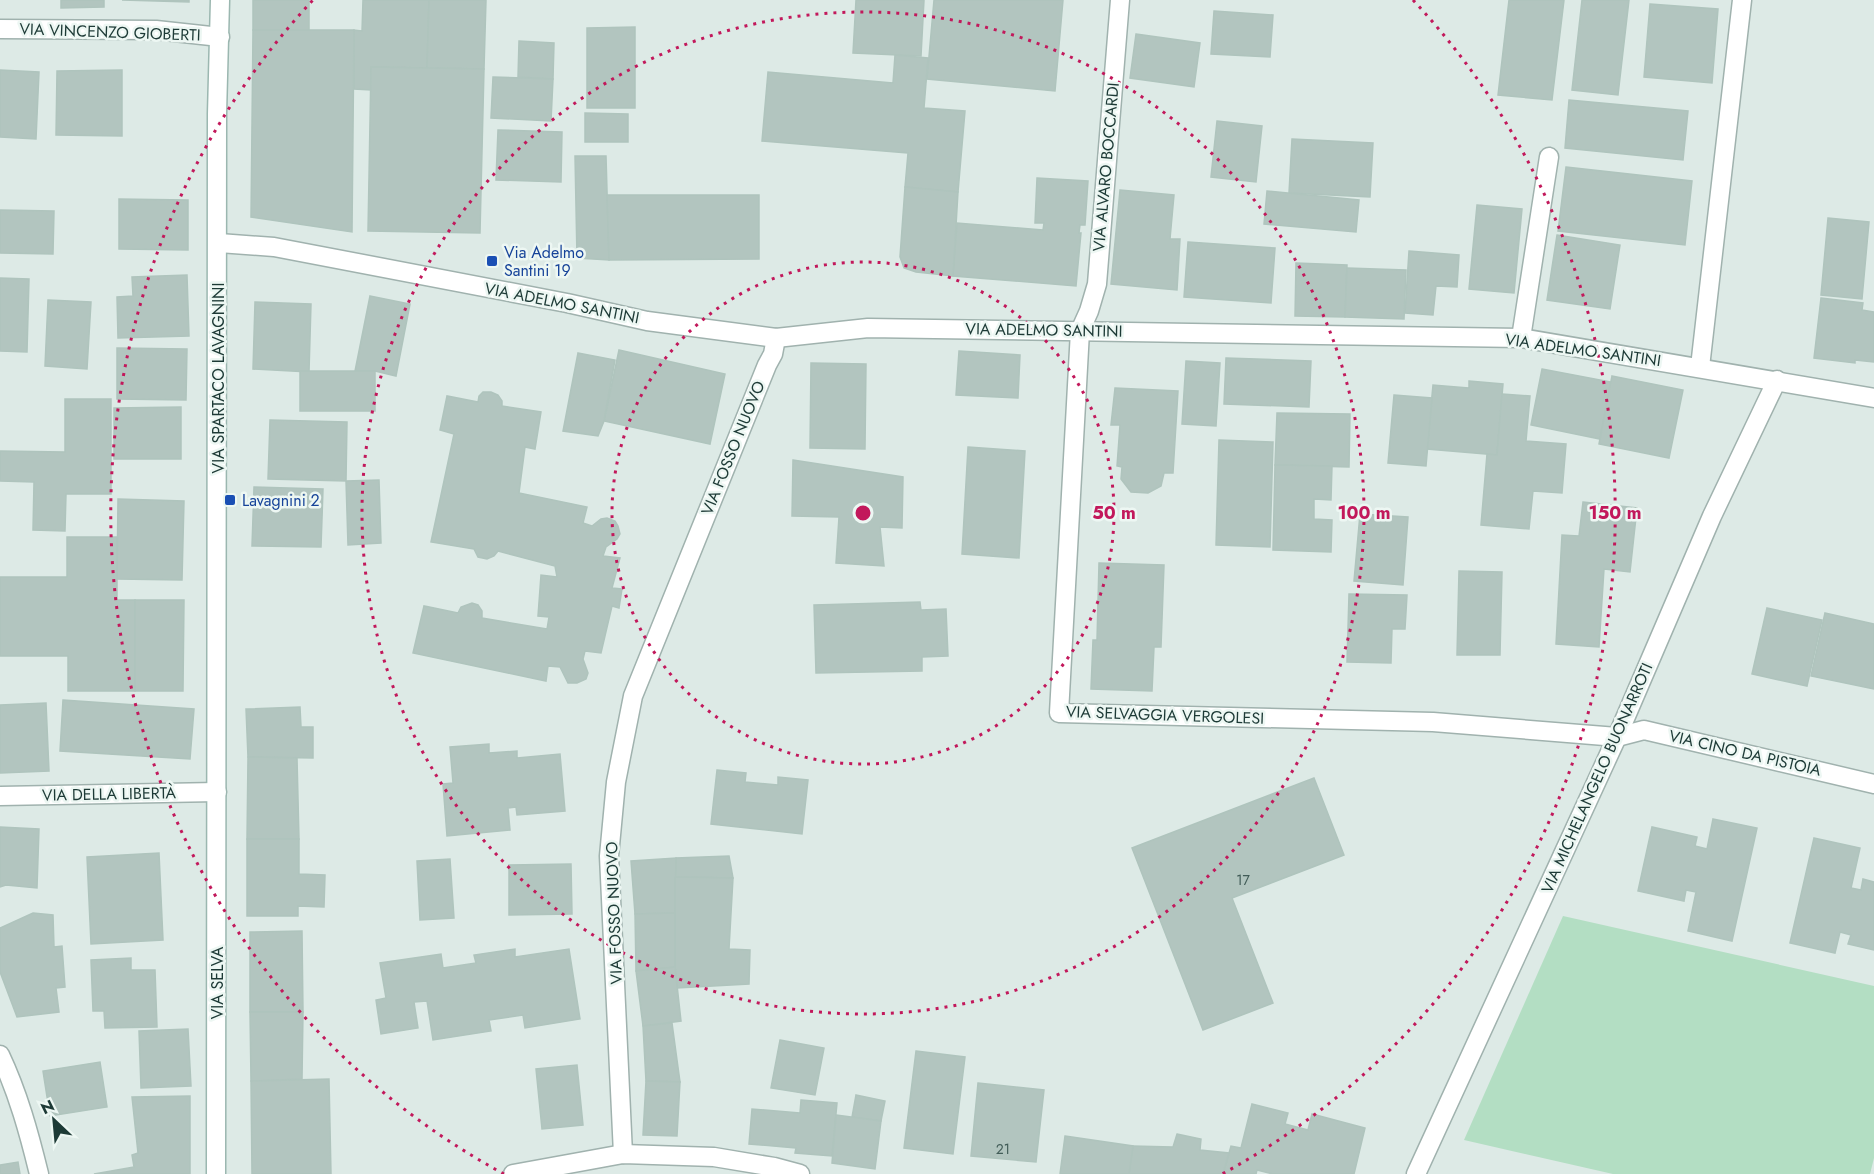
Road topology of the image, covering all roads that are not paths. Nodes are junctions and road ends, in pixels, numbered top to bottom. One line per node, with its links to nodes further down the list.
1 (220, 0): 5 (street, VIA SPARTACO LAVAGNINI)
2 (1120, 0): 8 (street, VIA ALVARO BOCCARDI)
3 (1742, 0): 11 (street)
4 (0, 29): 5 (street, VIA VINCENZO GIOBERTI)
5 (220, 37): 7 (street, VIA SPARTACO LAVAGNINI)
6 (1549, 157): 10 (street)
7 (219, 243): 9 (street, VIA ADELMO SANTINI); 16 (street, VIA SPARTACO LAVAGNINI)
8 (1080, 331): 9 (street, VIA ADELMO SANTINI); 10 (street, VIA ADELMO SANTINI); 14 (street, VIA SELVAGGIA VERGOLESI)
9 (776, 338): 20 (street, VIA FOSSO NUOVO)
10 (1521, 338): 11 (street, VIA ADELMO SANTINI)
11 (1700, 368): 12 (street, VIA ADELMO SANTINI)
12 (1777, 380): 13 (street, VIA ADELMO SANTINI); 14 (street, VIA MICHELANGELO BUONARROTI)
13 (1874, 398)
14 (1617, 737): 15 (street, VIA CINO DA PISTOIA); 25 (street, VIA MICHELANGELO BUONARROTI)
15 (1874, 784)
16 (217, 792): 17 (street, VIA DELLA LIBERTÀ); 22 (street, VIA SELVA)
17 (0, 796)
18 (0, 1055): 19 (street)
19 (6, 1079): 21 (street)
20 (623, 1154): 23 (street); 24 (street)
21 (39, 1174)
22 (216, 1174)
23 (513, 1174)
24 (800, 1174)
25 (1416, 1174)

